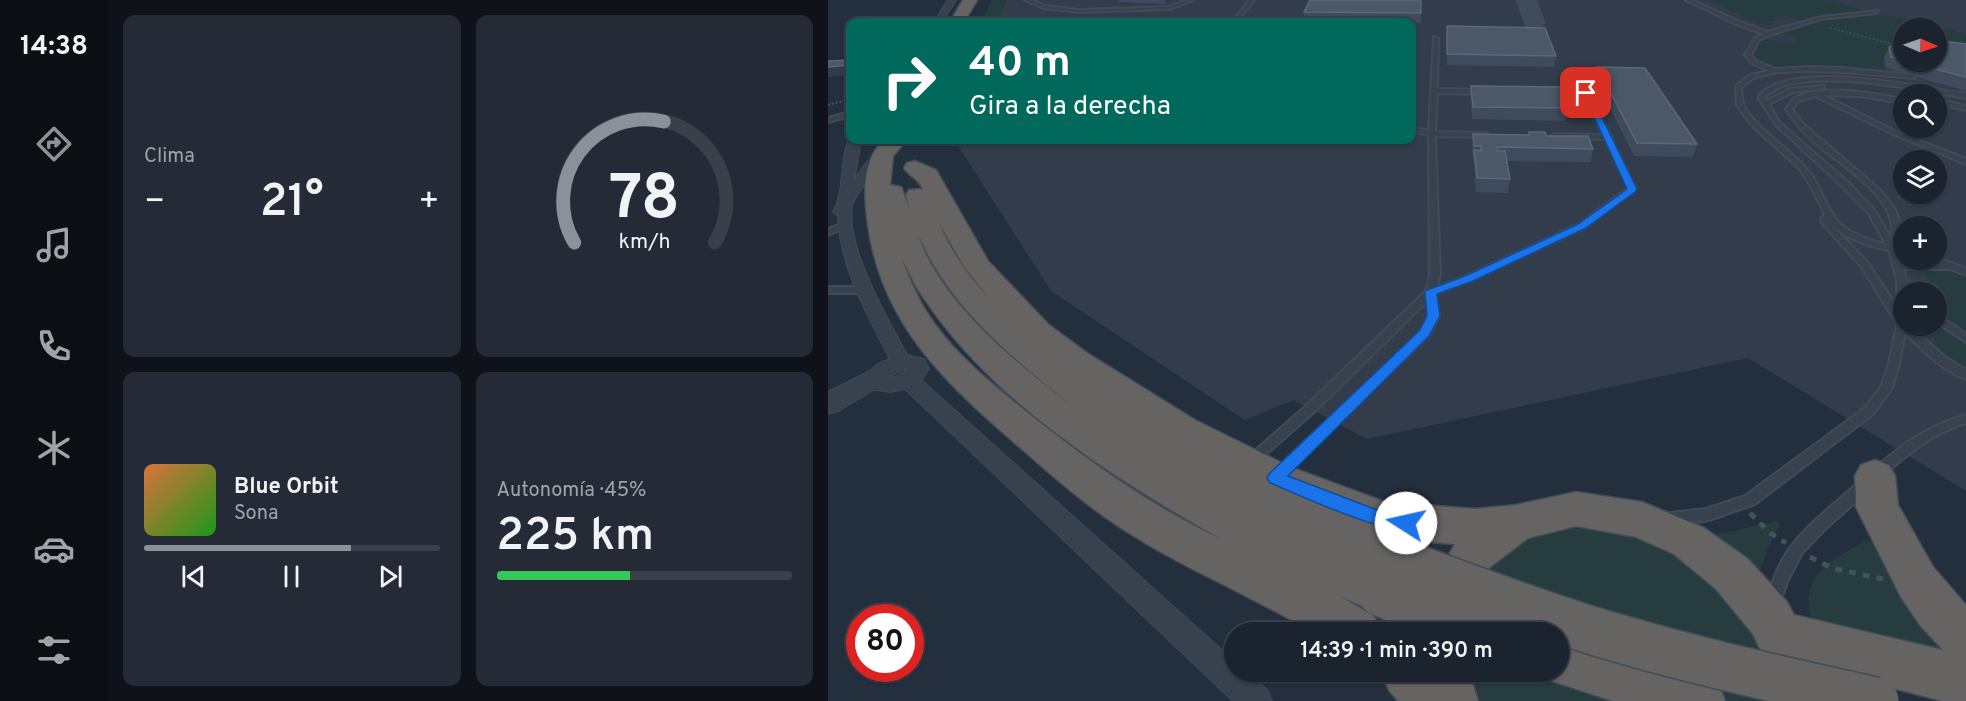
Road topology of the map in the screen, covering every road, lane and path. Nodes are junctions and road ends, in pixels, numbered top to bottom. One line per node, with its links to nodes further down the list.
1 (952, 0): 9 (street)
2 (970, 0): 10 (highway)
3 (982, 0): 11 (highway)
4 (1028, 0): 5 (lane)
5 (1191, 0)
6 (1252, 0): 12 (lane)
7 (1688, 0): 14 (lane)
8 (1876, 12): 13 (lane)
9 (941, 18)
10 (959, 18)
11 (972, 18)
12 (1237, 18)
13 (1806, 22): 14 (lane); 16 (path)
14 (1768, 33): 17 (lane)
15 (1436, 38): 19 (lane)
16 (1893, 44)
17 (1775, 71): 18 (lane); 43 (lane)
18 (1913, 77)
19 (1434, 91): 20 (lane); 36 (lane)
20 (1492, 92)
21 (1539, 93): 39 (lane)
22 (1893, 93): 27 (lane)
23 (1815, 94): 26 (lane); 42 (lane); 44 (lane)
24 (1966, 96): 27 (lane)
25 (846, 99): 29 (path)
26 (1893, 100)
27 (1766, 103): 46 (lane)
28 (1947, 104): 30 (lane)
29 (828, 105)
30 (1966, 108)
31 (1947, 109): 32 (lane)
32 (1966, 113)
33 (846, 115): 34 (lane)
34 (828, 120)
35 (1416, 130): 36 (lane)
36 (1432, 134): 37 (lane); 55 (lane)
37 (1491, 135)
38 (1550, 136): 39 (lane)
39 (1609, 136): 55 (lane)
40 (853, 144): 45 (street)
41 (900, 151): 45 (street); 66 (highway); 72 (highway); 74 (highway)
42 (1966, 162)
43 (1829, 214): 46 (lane); 56 (lane)
44 (1894, 216)
45 (834, 221): 54 (street)
46 (1893, 248)
47 (1947, 264): 49 (lane)
48 (1947, 266): 49 (lane)
49 (1951, 266): 51 (lane)
50 (1900, 270): 52 (lane)
51 (1966, 272)
52 (1902, 280)
53 (828, 290): 54 (lane)
54 (860, 290): 61 (street)
55 (1431, 292): 66 (lane); 66 (lane)
56 (1893, 309)
57 (1947, 325): 60 (lane)
58 (1900, 336): 68 (lane)
59 (1914, 336): 62 (lane)
60 (1966, 339)
61 (904, 371): 63 (street); 83 (street)
62 (1966, 375)
63 (877, 380): 64 (street)
64 (839, 397)
65 (1966, 419): 67 (lane)
66 (1262, 471): 70 (highway)
67 (1875, 476): 71 (lane); 73 (highway)
68 (1741, 504): 69 (lane); 71 (path)
69 (1642, 520): 70 (highway); 77 (highway)
70 (1516, 523): 75 (highway)
71 (1796, 549): 73 (path); 77 (lane)
72 (1389, 577): 76 (highway, bridge); 88 (highway, bridge)
73 (1917, 582): 78 (highway)
74 (1336, 622)
75 (1445, 622)
76 (1462, 622)
77 (1774, 626): 80 (highway); 87 (highway)
78 (1966, 639)
79 (1569, 662): 86 (highway)
80 (1966, 681)
81 (1415, 682): 84 (highway)
82 (1446, 682): 85 (highway)
83 (1256, 701)
84 (1431, 701)
85 (1452, 701)
86 (1699, 701)
87 (1803, 701)
88 (1875, 701)

